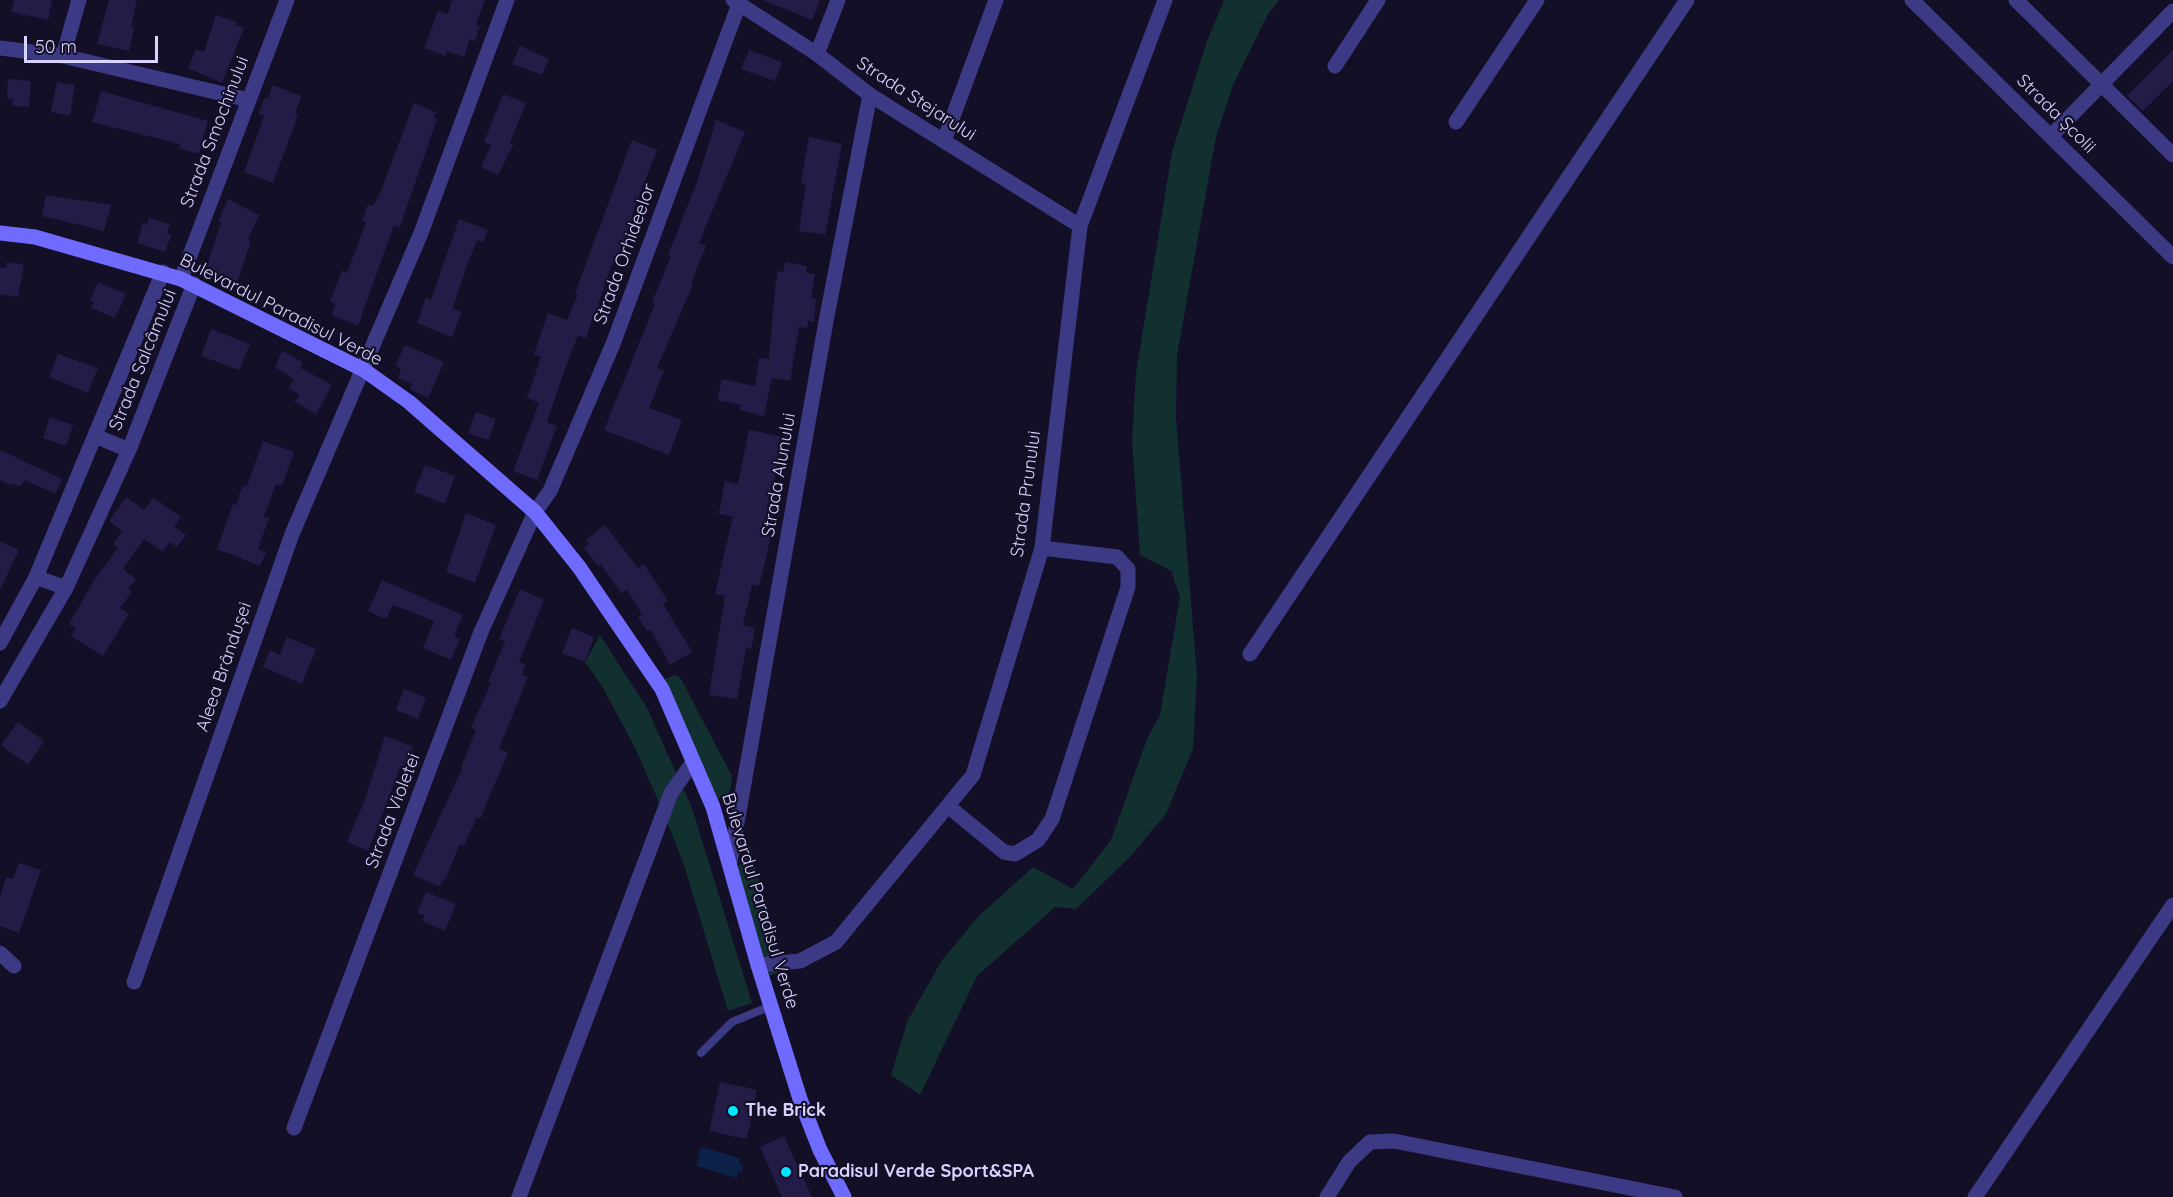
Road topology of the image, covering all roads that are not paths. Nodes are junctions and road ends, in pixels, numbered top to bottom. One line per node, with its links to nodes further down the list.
1 (79, 0): 16 (street)
2 (286, 0): 20 (street, Strada Smochinului)
3 (507, 0): 30 (street)
4 (838, 0): 15 (street)
5 (996, 0): 23 (street)
6 (1165, 0): 25 (street, Strada Prunului)
7 (1378, 0): 17 (street)
8 (1537, 0): 21 (street)
9 (1687, 0): 38 (street)
10 (1912, 0): 22 (street, Strada Școlii)
11 (2016, 0): 18 (street)
12 (736, 2): 15 (street, Strada Stejarului); 33 (street, Strada Orhideelor)
13 (2173, 11): 18 (street)
14 (0, 48): 16 (street)
15 (817, 54): 19 (street, Strada Stejarului)
16 (63, 56): 20 (street)
17 (1335, 66)
18 (2102, 84): 22 (street); 24 (street)
19 (870, 95): 23 (street, Strada Stejarului); 42 (street, Strada Alunului)
20 (249, 100): 29 (street, Strada Smochinului)
21 (1456, 122)
22 (2051, 136): 27 (street, Strada Școlii)
23 (944, 141): 25 (street, Strada Stejarului)
24 (2173, 155)
25 (1080, 226): 34 (street, Strada Prunului)
26 (0, 233): 28 (street, Bulevardul Paradisul Verde)
27 (2173, 257)
28 (163, 272): 29 (street, Bulevardul Paradisul Verde); 31 (street, Strada Salcâmului)
29 (187, 281): 30 (street, Bulevardul Paradisul Verde); 32 (street, Strada Salcâmului)
30 (364, 370): 33 (street, Bulevardul Paradisul Verde); 47 (street, Aleea Brândușei)
31 (95, 436): 32 (street, Strada Salcâmului); 35 (street, Strada Salcâmului)
32 (129, 450): 36 (street, Strada Salcâmului)
33 (535, 512): 40 (street, Bulevardul Paradisul Verde); 50 (street, Strada Violetei)
34 (1041, 548): 41 (street, Strada Prunului); 41 (street)
35 (36, 577): 36 (street); 37 (street, Strada Salcâmului)
36 (66, 588): 39 (street, Strada Salcâmului)
37 (0, 643)
38 (1250, 654)
39 (1, 697)
40 (693, 762): 42 (street, Bulevardul Paradisul Verde); 51 (street)
41 (949, 807): 45 (street, Strada Prunului)
42 (730, 862): 45 (street, Bulevardul Paradisul Verde)
43 (2173, 905): 55 (street)
44 (0, 953): 46 (street)
45 (758, 965): 48 (street, Bulevardul Paradisul Verde)
46 (14, 966)
47 (134, 982)
48 (771, 1006): 49 (lane); 52 (street, Bulevardul Paradisul Verde)
49 (701, 1053)
50 (294, 1128)
51 (519, 1197)
52 (844, 1197)
53 (1327, 1197): 54 (street)
54 (1675, 1197)
55 (1975, 1197)

